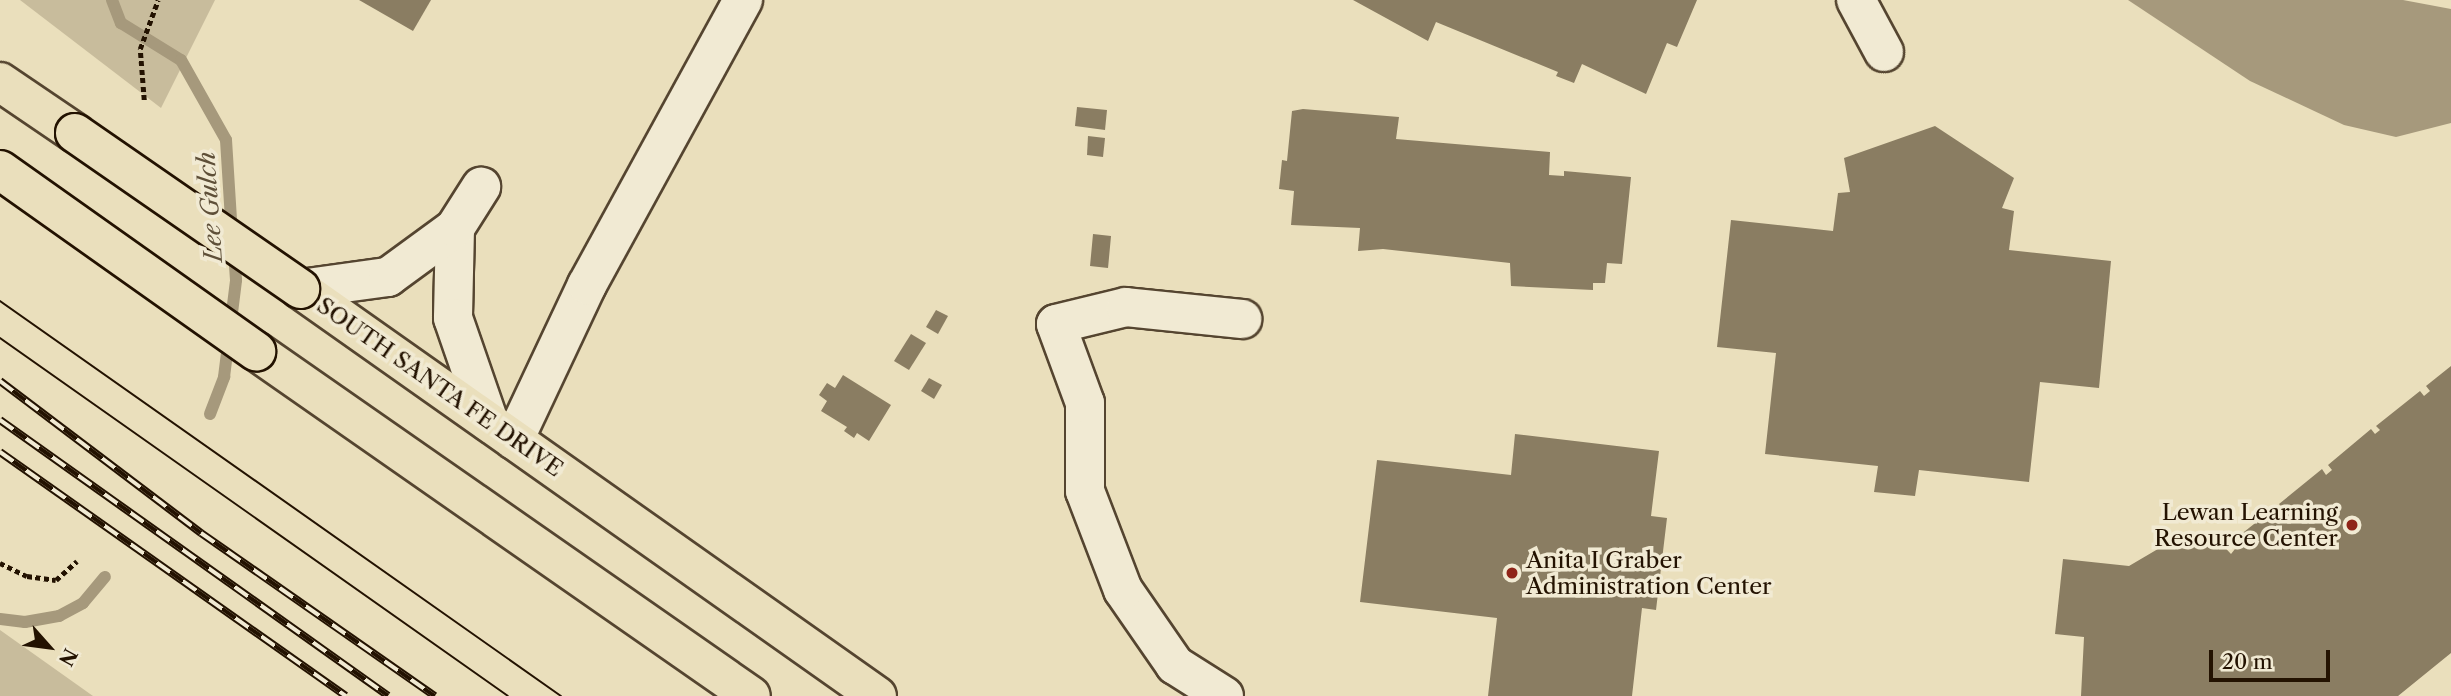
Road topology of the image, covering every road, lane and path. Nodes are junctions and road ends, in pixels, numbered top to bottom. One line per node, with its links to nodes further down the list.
1 (158, 0): 6 (path)
2 (743, 0): 12 (street)
3 (1856, 0): 4 (street)
4 (1884, 52)
5 (0, 82): 10 (highway, SOUTH SANTA FE DRIVE, bridge)
6 (144, 100)
7 (0, 170): 15 (highway, bridge)
8 (481, 187): 9 (street)
9 (455, 228): 10 (street); 12 (street)
10 (300, 289): 12 (highway, SOUTH SANTA FE DRIVE)
11 (1242, 319): 17 (street)
12 (502, 431): 16 (highway, SOUTH SANTA FE DRIVE)
13 (77, 561): 14 (path)
14 (0, 563)
15 (751, 696)
16 (877, 696)
17 (1224, 696)

